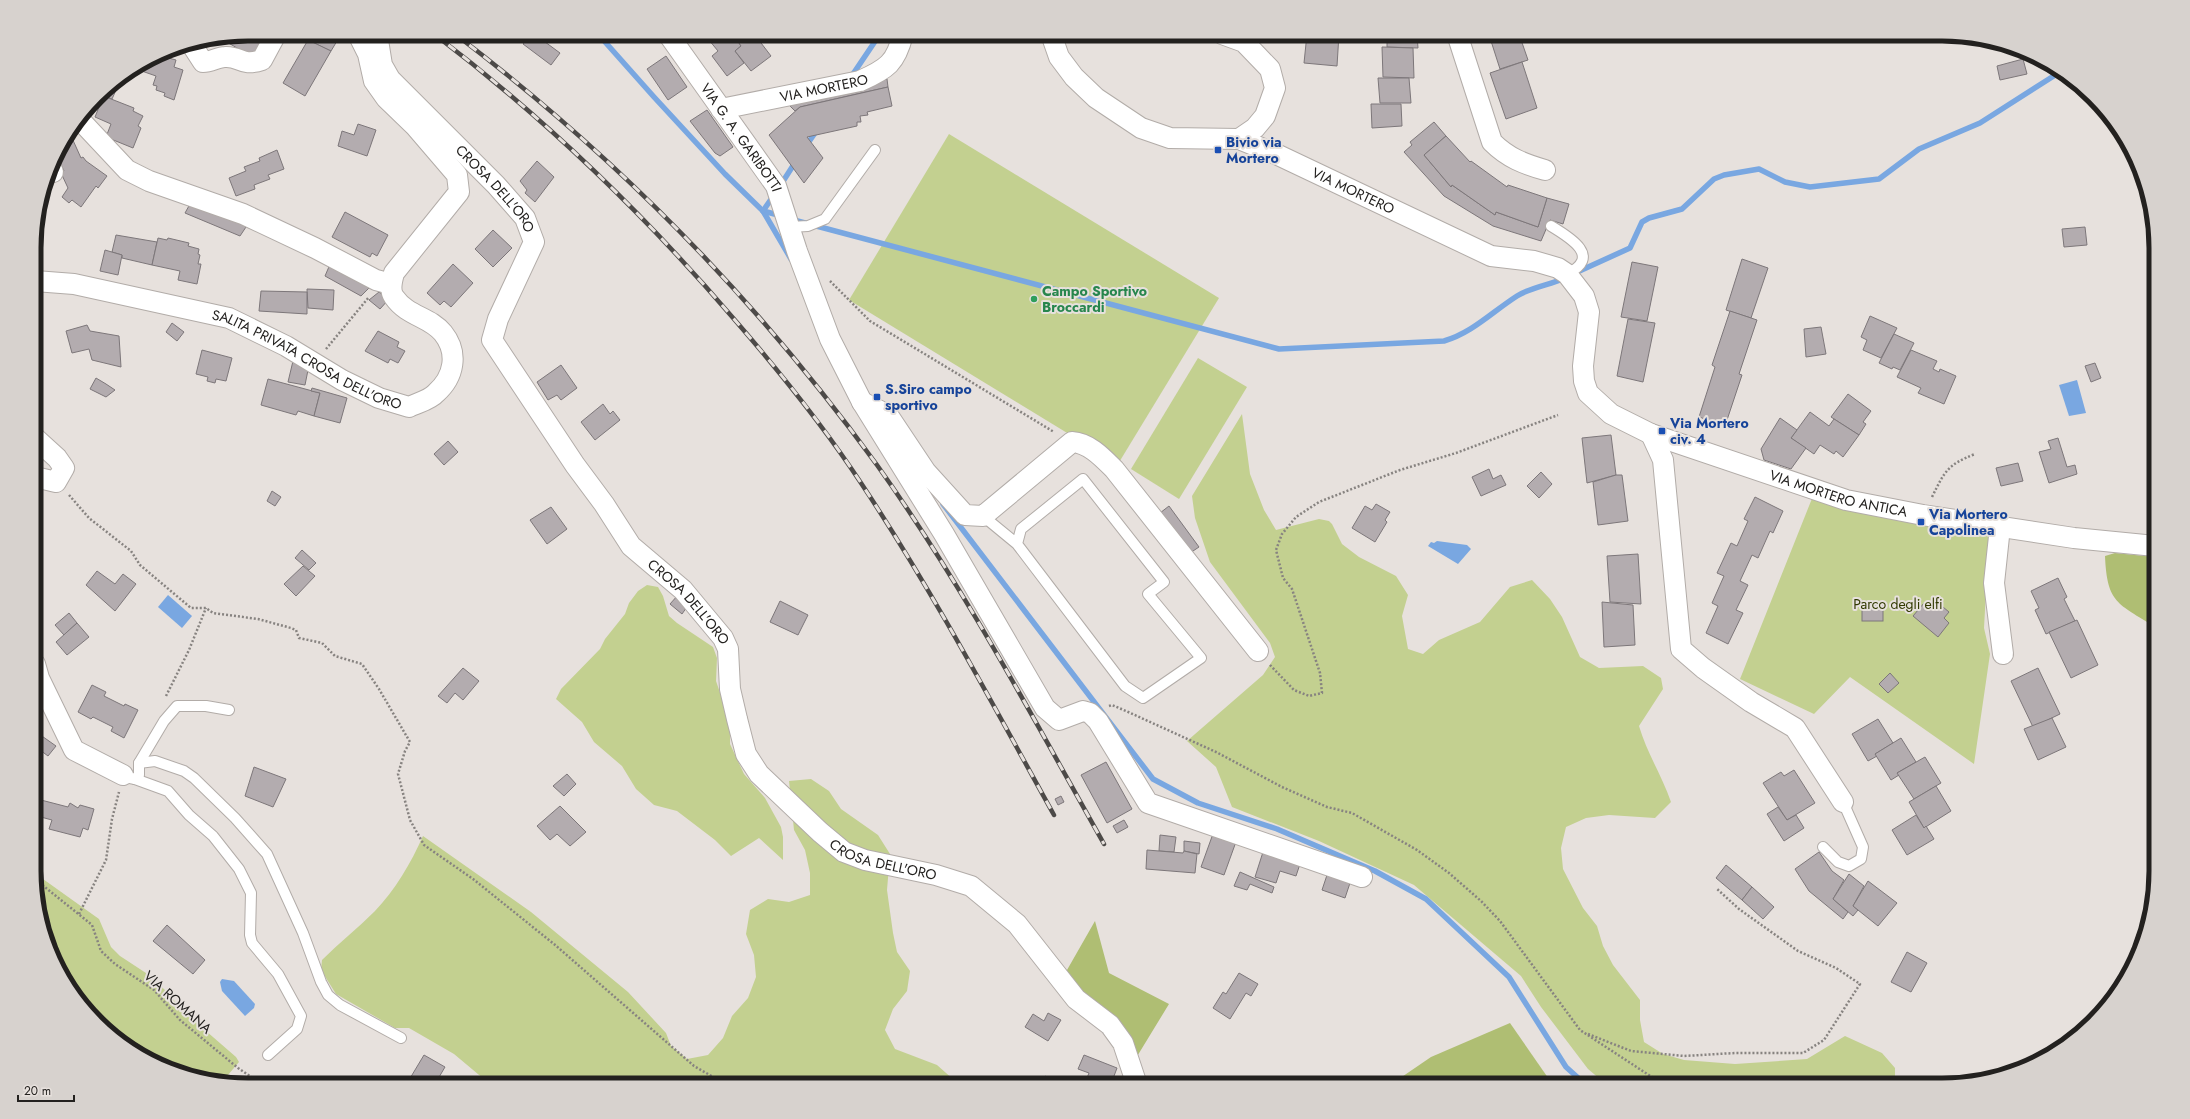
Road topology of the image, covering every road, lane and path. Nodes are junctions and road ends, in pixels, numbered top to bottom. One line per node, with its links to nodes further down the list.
1 (272, 41): 9 (street)
2 (362, 41): 20 (street)
3 (378, 41): 55 (street, CROSA DELL'ORO)
4 (673, 41): 10 (street, VIA G. A. GARIBOTTI)
5 (901, 41): 10 (street, VIA MORTERO)
6 (1053, 41): 12 (street, VIA MORTERO)
7 (1241, 41): 12 (street)
8 (1459, 41): 14 (street)
9 (194, 48)
10 (722, 109): 16 (street, VIA G. A. GARIBOTTI)
11 (83, 123): 20 (street)
12 (1239, 139): 17 (street, VIA MORTERO)
13 (875, 150): 16 (lane)
14 (1545, 170)
15 (1551, 226): 17 (lane)
16 (790, 227): 23 (street, VIA G. A. GARIBOTTI)
17 (1567, 274): 22 (street, VIA MORTERO)
18 (826, 277): 26 (path)
19 (41, 281): 21 (street, SALITA PRIVATA CROSA DELL'ORO)
20 (387, 283): 21 (path); 21 (street, SALITA PRIVATA CROSA DELL'ORO)
21 (314, 363)
22 (1588, 393): 25 (street, VIA MORTERO ANTICA)
23 (862, 402): 32 (street); 40 (street, VIA G. A. GARIBOTTI)
24 (1558, 415): 36 (path)
25 (1651, 434): 31 (street, VIA MORTERO ANTICA); 43 (street)
26 (1072, 442): 32 (street); 36 (street)
27 (41, 444): 30 (street)
28 (1974, 454): 31 (path)
29 (41, 478): 30 (street)
30 (56, 482): 52 (path)
31 (1923, 515): 33 (street, VIA MORTERO ANTICA)
32 (983, 516): 34 (lane)
33 (2000, 527): 35 (street, VIA MORTERO ANTICA); 37 (street)
34 (1017, 544): 34 (lane)
35 (2149, 545)
36 (1258, 651)
37 (2003, 654)
38 (41, 682): 42 (street)
39 (230, 710): 41 (lane)
40 (1090, 713): 45 (street); 48 (path)
41 (139, 763): 42 (lane); 49 (lane)
42 (129, 777): 50 (lane)
43 (1843, 802): 44 (lane)
44 (1823, 847)
45 (1362, 877)
46 (41, 884): 51 (path, VIA ROMANA)
47 (1716, 888): 48 (path)
48 (1580, 1030): 56 (path)
49 (401, 1038)
50 (268, 1055)
51 (253, 1078)
52 (715, 1078)
53 (745, 1078): 54 (path)
54 (764, 1078)
55 (1135, 1078)
56 (1653, 1078)

